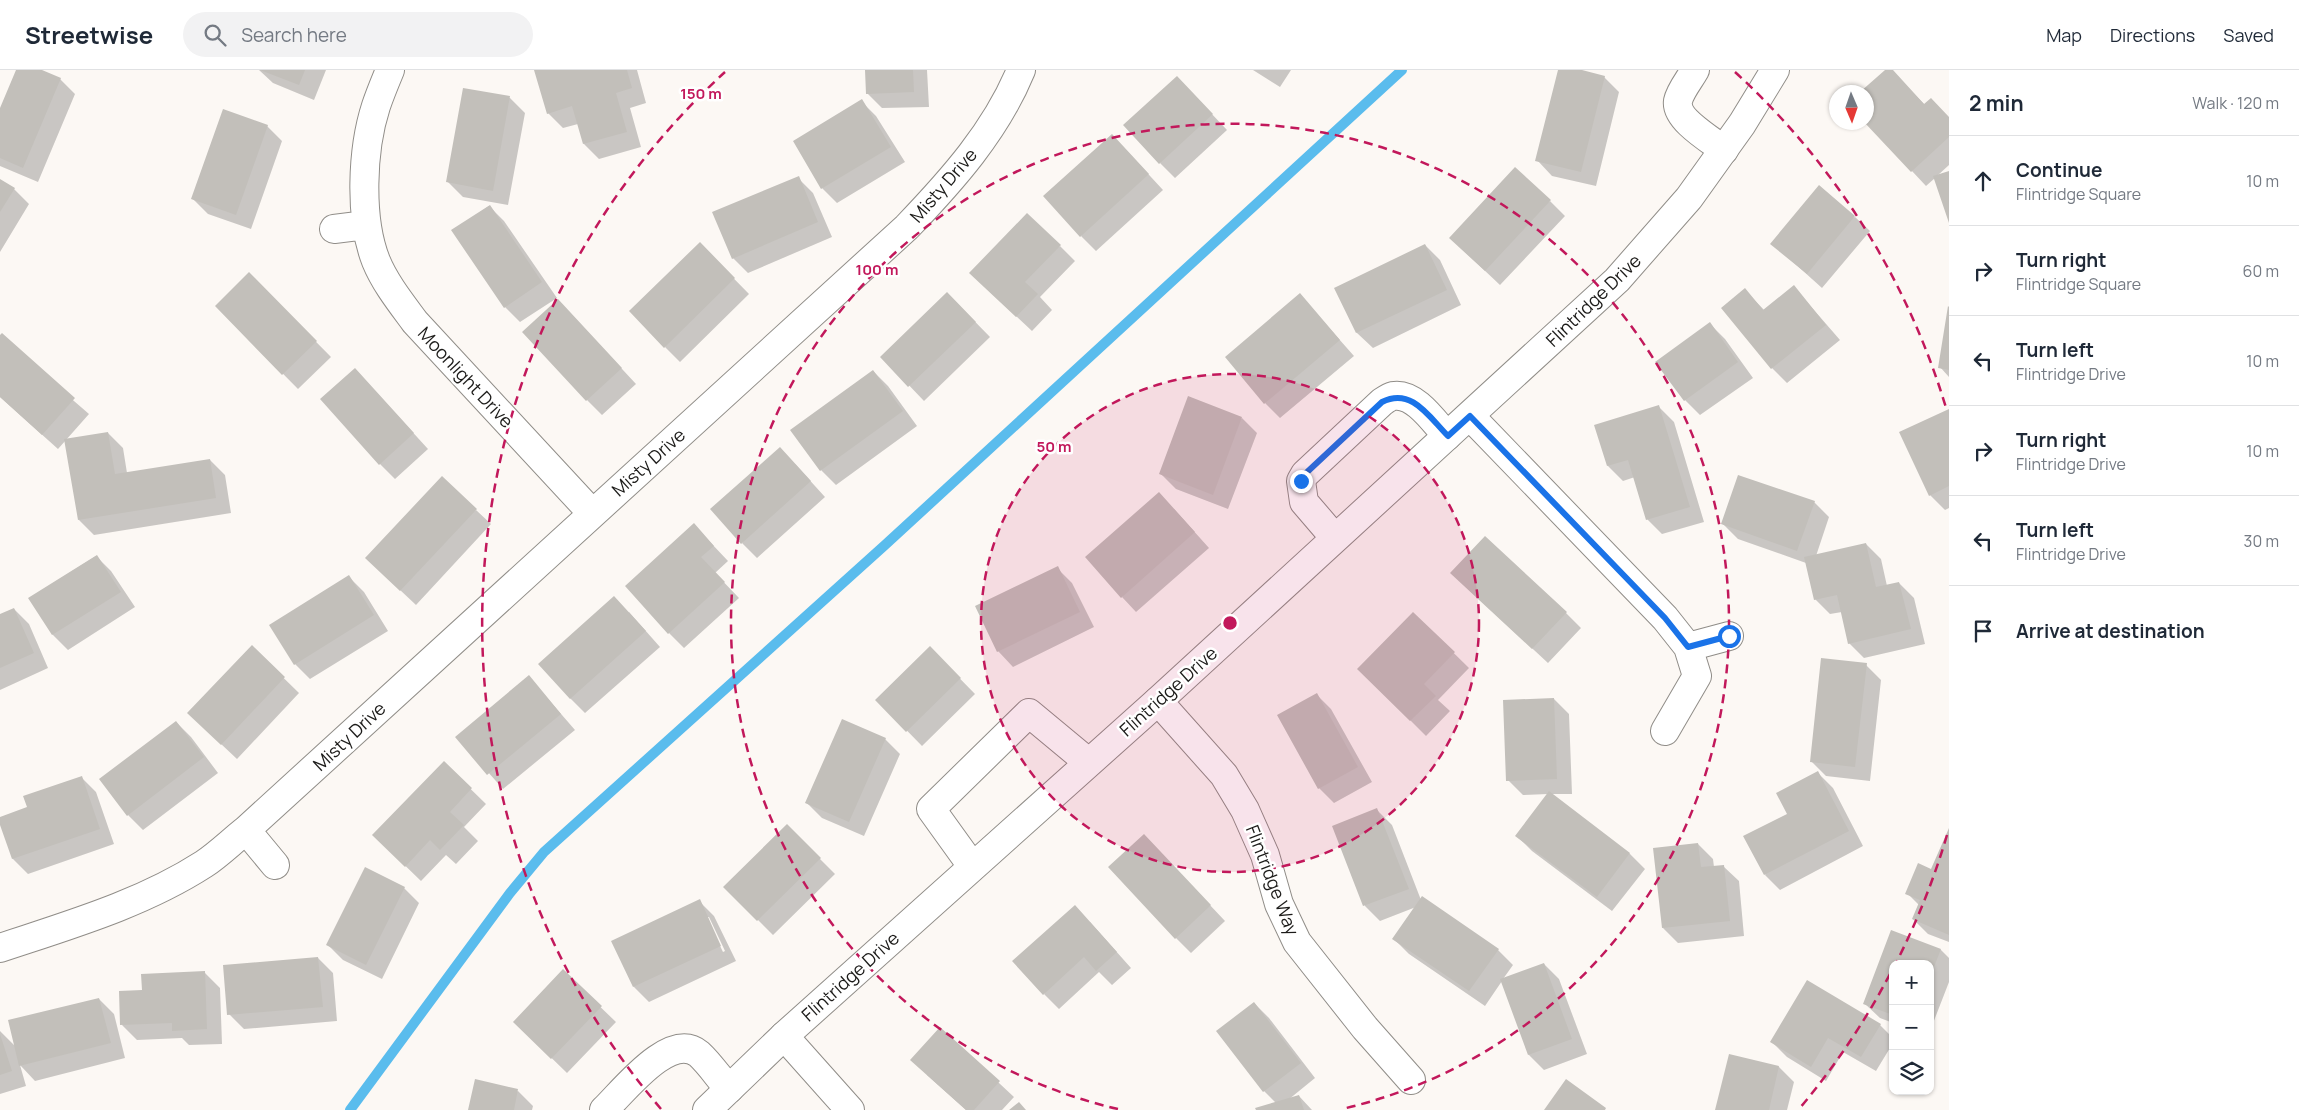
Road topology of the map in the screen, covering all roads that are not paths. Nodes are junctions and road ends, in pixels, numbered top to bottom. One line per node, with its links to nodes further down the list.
1 (390, 70): 6 (street, Moonlight Drive)
2 (1021, 70): 10 (street, Misty Drive)
3 (1695, 70): 5 (street)
4 (1775, 70): 5 (street, Flintridge Drive)
5 (1724, 150): 8 (street, Flintridge Drive)
6 (366, 225): 7 (street); 10 (street, Moonlight Drive)
7 (334, 229)
8 (1470, 416): 9 (street, Flintridge Drive); 13 (street)
9 (1448, 436): 11 (street, Flintridge Drive); 11 (street)
10 (592, 514): 17 (street, Misty Drive)
11 (1334, 537): 14 (street, Flintridge Drive)
12 (1729, 636): 13 (street)
13 (1688, 647): 15 (street)
14 (1158, 701): 16 (street, Flintridge Drive); 22 (street, Flintridge Way)
15 (1665, 731)
16 (1088, 762): 19 (street, Flintridge Drive); 19 (street)
17 (246, 830): 18 (street); 20 (street, Misty Drive)
18 (275, 865)
19 (972, 866): 21 (street, Flintridge Drive)
20 (0, 948)
21 (784, 1036): 23 (street, Flintridge Drive); 26 (street)
22 (1411, 1080)
23 (729, 1089): 24 (street); 25 (street, Flintridge Drive)
24 (604, 1110)
25 (707, 1110)
26 (850, 1110)

